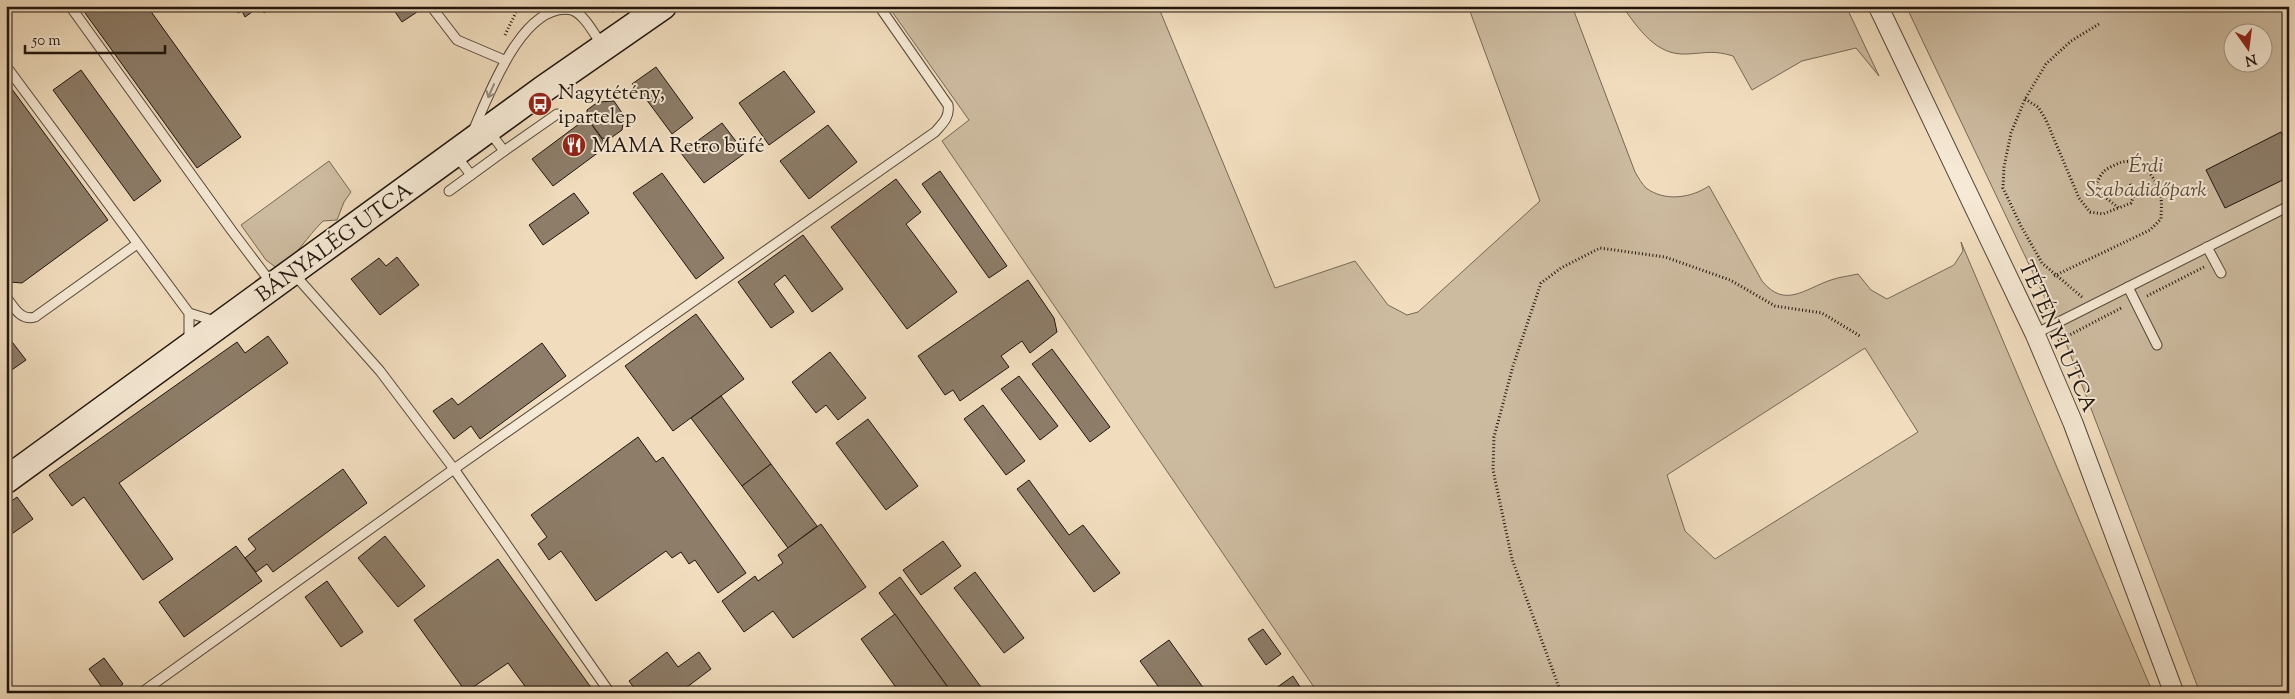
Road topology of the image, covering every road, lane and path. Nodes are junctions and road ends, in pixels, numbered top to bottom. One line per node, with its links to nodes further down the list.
1 (70, 6): 24 (lane)
2 (663, 6): 7 (street, BÁNYALÉG UTCA)
3 (879, 6): 35 (lane)
4 (1878, 6): 32 (street, TÉTÉNYI UTCA)
5 (434, 10): 8 (lane)
6 (2099, 24): 10 (path)
7 (604, 47): 8 (lane); 12 (street, BÁNYALÉG UTCA)
8 (504, 60): 12 (lane, one-way to 12)
9 (6, 66): 19 (lane)
10 (2026, 99): 18 (path); 23 (path)
11 (557, 114): 13 (lane)
12 (470, 142): 13 (lane); 14 (lane); 24 (street, BÁNYALÉG UTCA)
13 (504, 151): 14 (lane)
14 (471, 175): 16 (lane)
15 (2130, 184): 18 (path)
16 (449, 191)
17 (2289, 206): 20 (lane)
18 (2119, 208): 23 (path)
19 (137, 244): 26 (lane); 29 (lane)
20 (2207, 247): 21 (lane); 25 (lane)
21 (2215, 261): 22 (lane); 27 (path)
22 (2221, 273)
23 (2054, 276): 28 (path)
24 (283, 279): 30 (street, BÁNYALÉG UTCA); 35 (lane)
25 (2128, 287): 27 (lane); 28 (lane)
26 (6, 297)
27 (2135, 302): 32 (path); 33 (lane)
28 (2092, 306): 32 (lane)
29 (189, 313): 30 (lane); 34 (lane)
30 (230, 318): 34 (street, BÁNYALÉG UTCA)
31 (1860, 336): 39 (path)
32 (2038, 342): 40 (street, TÉTÉNYI UTCA)
33 (2157, 345)
34 (183, 352): 36 (street, BÁNYALÉG UTCA)
35 (454, 469): 37 (lane); 38 (lane)
36 (6, 480)
37 (141, 693)
38 (610, 693)
39 (1560, 693)
40 (2174, 693)

